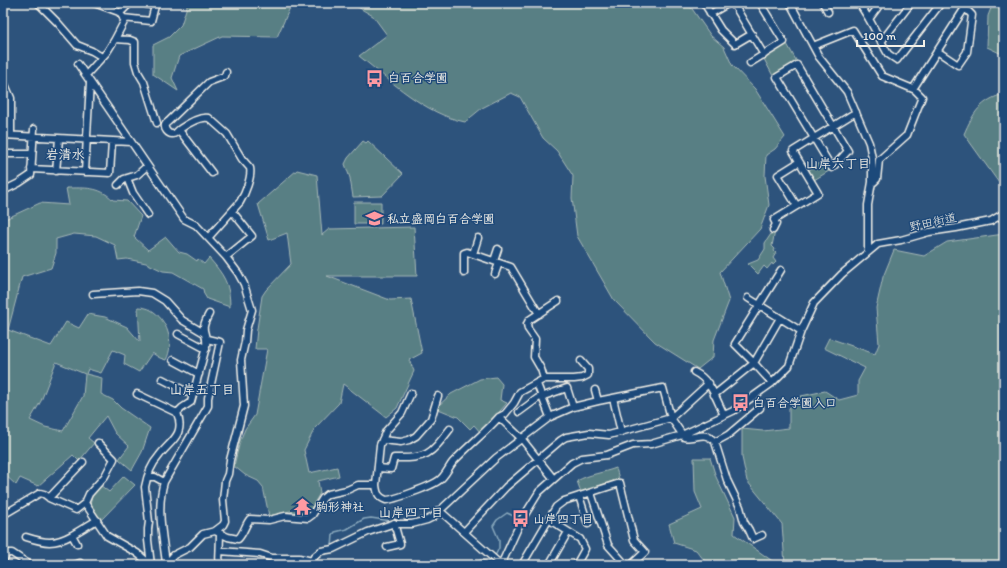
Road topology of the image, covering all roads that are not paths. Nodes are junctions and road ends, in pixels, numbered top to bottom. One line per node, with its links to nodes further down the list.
1 (38, 3): 26 (street)
2 (94, 3): 18 (street)
3 (130, 3): 18 (street)
4 (704, 3): 17 (street)
5 (729, 3): 17 (street)
6 (733, 3): 20 (street)
7 (760, 3): 25 (street)
8 (823, 3): 16 (street)
9 (859, 3): 19 (street)
10 (881, 3): 19 (street)
11 (911, 3): 22 (street)
12 (941, 3): 22 (street)
13 (146, 4): 18 (street)
14 (793, 4): 23 (street)
15 (965, 5): 24 (street); 24 (street)
16 (828, 12)
17 (710, 14): 20 (street)
18 (122, 16): 21 (street)
19 (869, 19): 22 (street)
20 (752, 34): 25 (street)
21 (115, 39): 26 (street); 35 (street)
22 (881, 42)
23 (813, 46): 33 (street); 34 (street)
24 (937, 51): 33 (street)
25 (764, 55): 27 (street)
26 (102, 57): 30 (street)
27 (750, 63)
28 (78, 64): 30 (street)
29 (226, 72): 38 (street)
30 (86, 75): 32 (street)
31 (3, 80): 40 (street)
32 (90, 82): 44 (street); 46 (street)
33 (913, 88): 56 (street)
34 (856, 112): 36 (street); 56 (street)
35 (157, 123)
36 (833, 126): 42 (street); 42 (street); 42 (street)
37 (34, 129): 41 (street)
38 (179, 130): 54 (street); 60 (street)
39 (3, 135): 40 (street)
40 (11, 136): 41 (street)
41 (33, 137): 43 (street); 48 (street)
42 (814, 138): 49 (street)
43 (59, 139): 44 (street); 52 (street)
44 (87, 140): 45 (street); 53 (street)
45 (112, 142): 46 (street); 53 (street)
46 (131, 142): 50 (street)
47 (3, 154): 48 (street)
48 (32, 154): 51 (street)
49 (799, 162): 59 (street); 59 (street)
50 (147, 166): 55 (street); 64 (street)
51 (31, 169): 52 (street); 58 (street)
52 (56, 170): 53 (street)
53 (85, 172)
54 (212, 173)
55 (127, 178): 57 (street); 62 (street)
56 (872, 182): 67 (street)
57 (118, 185)
58 (3, 191)
59 (797, 206): 63 (street)
60 (232, 210): 64 (street); 69 (street)
61 (1004, 213): 67 (street, 野田街道)
62 (148, 215)
63 (773, 230)
64 (208, 238): 69 (street)
65 (478, 238): 68 (street)
66 (498, 249): 70 (street)
67 (868, 252): 81 (street, 野田街道)
68 (473, 254): 70 (street); 72 (street)
69 (226, 257): 139 (street)
70 (497, 262): 73 (street); 79 (street)
71 (781, 270): 77 (street)
72 (464, 273)
73 (495, 274)
74 (93, 294): 83 (street)
75 (748, 298): 77 (street)
76 (558, 301): 79 (street)
77 (759, 306): 80 (street); 87 (street)
78 (209, 314): 83 (street)
79 (539, 314): 91 (street)
80 (780, 318): 81 (street); 87 (street)
81 (801, 331): 92 (street, 野田街道)
82 (178, 334): 84 (street)
83 (206, 336): 84 (street); 125 (street)
84 (206, 349): 89 (street)
85 (173, 360): 89 (street)
86 (581, 361): 91 (street)
87 (754, 363): 92 (street); 99 (street)
88 (694, 372): 94 (street)
89 (199, 374): 98 (street)
90 (162, 379): 98 (street)
91 (544, 379): 93 (street)
92 (772, 383): 109 (street, 野田街道)
93 (537, 384): 101 (street); 111 (street)
94 (709, 384): 99 (street); 112 (street)
95 (595, 390): 103 (street)
96 (411, 393): 117 (street)
97 (136, 394): 108 (street)
98 (193, 395): 108 (street)
99 (714, 395): 109 (street)
100 (438, 396): 117 (street)
101 (542, 396): 105 (street); 107 (street); 110 (street)
102 (613, 398): 103 (street); 112 (street); 114 (street)
103 (598, 401): 105 (street)
104 (508, 405): 111 (street)
105 (574, 407): 110 (street)
106 (760, 408): 118 (street)
107 (518, 412)
108 (177, 413): 123 (street)
109 (724, 415): 115 (street, 野田街道)
110 (550, 416): 116 (street)
111 (499, 417): 116 (street); 126 (street)
112 (671, 418): 114 (street); 115 (street)
113 (450, 429): 122 (street)
114 (621, 432): 120 (street)
115 (682, 435): 118 (street); 124 (street)
116 (521, 438): 120 (street); 131 (street)
117 (382, 440): 122 (street)
118 (715, 442): 143 (street)
119 (98, 443): 130 (street)
120 (538, 459): 124 (street); 140 (street)
121 (82, 462): 129 (street)
122 (378, 468): 126 (street)
123 (148, 477): 125 (street); 150 (street)
124 (553, 478): 156 (street)
125 (164, 482): 151 (street)
126 (376, 484): 139 (street)
127 (591, 493): 128 (street); 160 (street); 161 (street)
128 (579, 496): 133 (street); 137 (street)
129 (49, 498): 130 (street); 132 (street)
130 (85, 503): 134 (street)
131 (439, 510): 136 (street); 140 (street)
132 (3, 515)
133 (548, 519): 141 (street); 157 (street)
134 (97, 520): 142 (street); 150 (street)
135 (3, 524): 138 (street)
136 (394, 524): 146 (street); 149 (street)
137 (588, 524)
138 (3, 527)
139 (218, 532): 147 (street); 151 (street)
140 (464, 532): 156 (street)
141 (568, 532): 158 (street); 159 (street)
142 (72, 535): 144 (street); 145 (street)
143 (762, 535)
144 (26, 537)
145 (77, 544)
146 (387, 547)
147 (220, 551): 149 (street); 155 (street)
148 (3, 560): 152 (street)
149 (311, 563)
150 (150, 564)
151 (166, 564)
152 (30, 565)
153 (75, 565): 154 (street)
154 (82, 565)
155 (219, 565)
156 (501, 565)
157 (522, 565)
158 (549, 565)
159 (576, 565)
160 (626, 565)
161 (632, 565)

